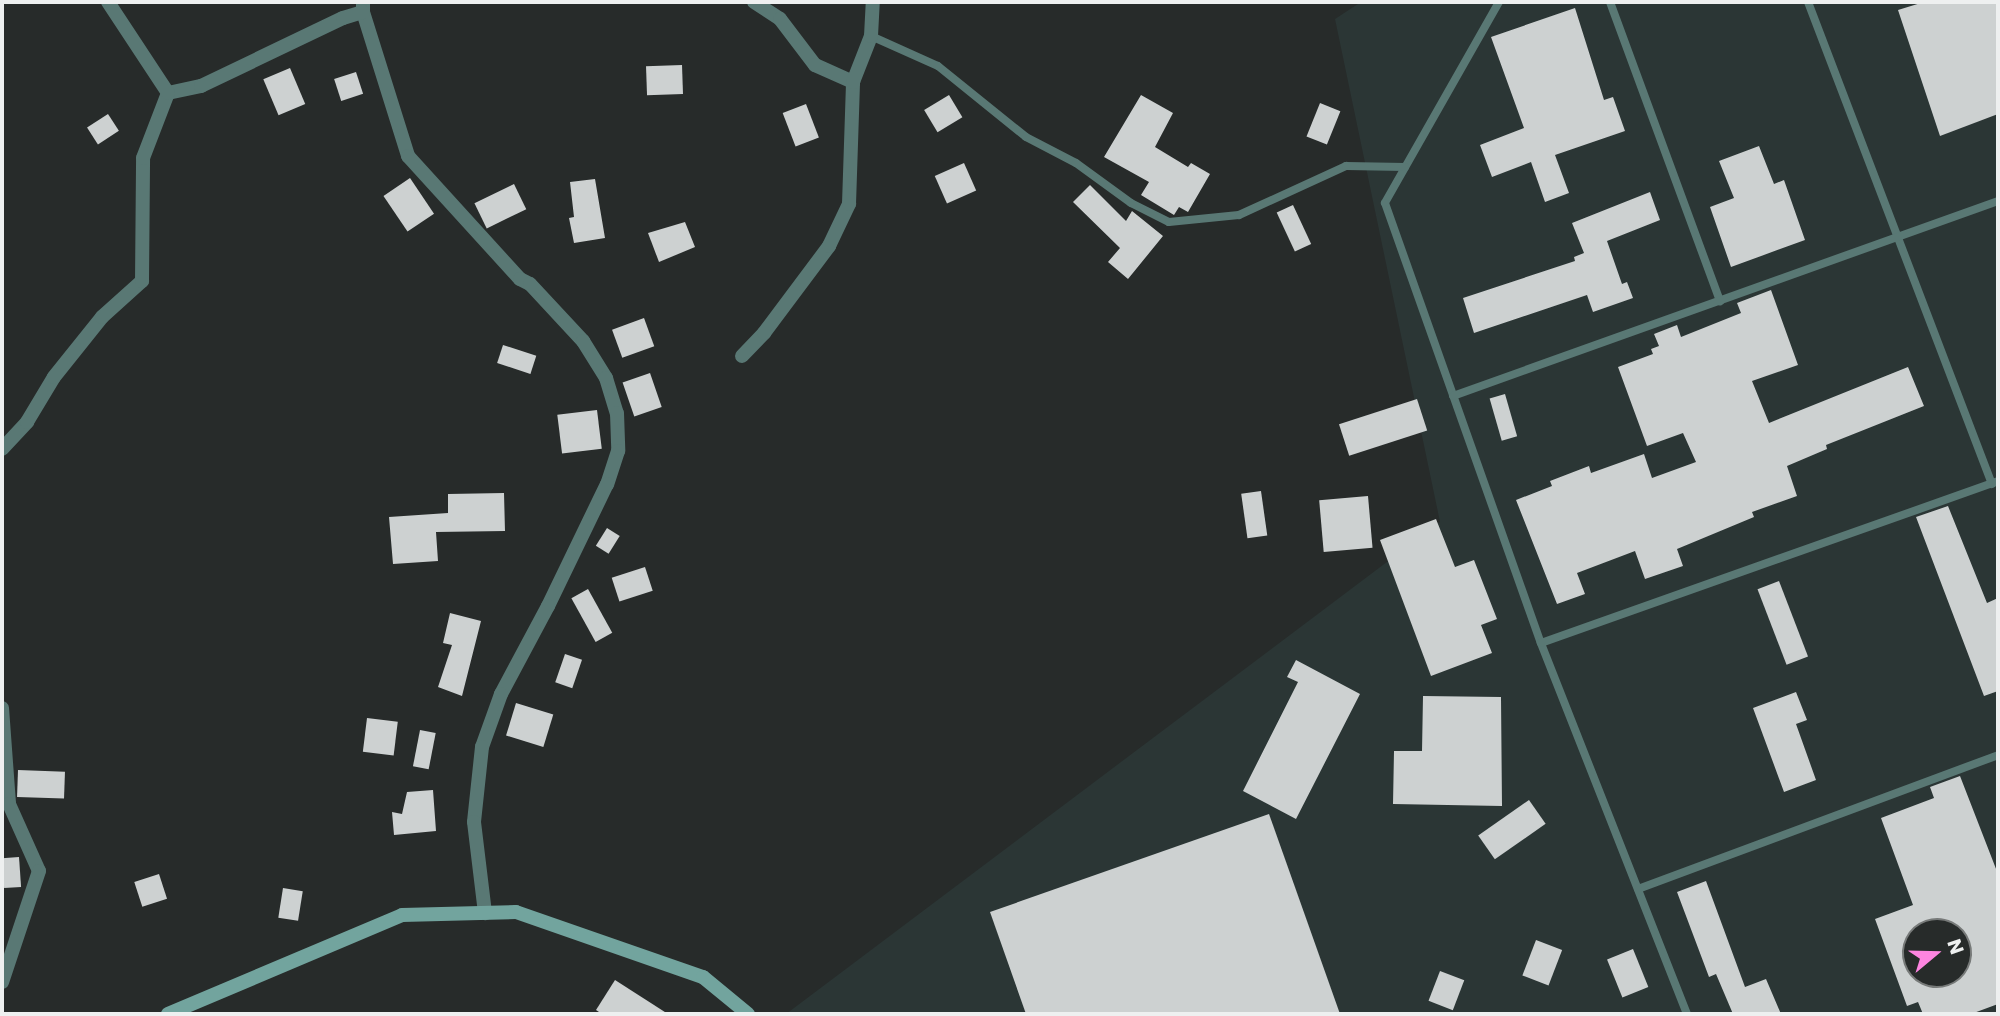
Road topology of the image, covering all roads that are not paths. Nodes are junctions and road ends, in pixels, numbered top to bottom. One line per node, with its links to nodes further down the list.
1 (108, 2): 10 (street)
2 (754, 2): 9 (street)
3 (873, 2): 8 (street)
4 (1499, 2): 11 (lane)
5 (1610, 2): 14 (lane)
6 (1808, 2): 13 (lane)
7 (363, 7): 10 (street); 23 (street)
8 (871, 36): 9 (street); 11 (lane)
9 (853, 82): 15 (street)
10 (167, 93): 17 (street)
11 (1405, 167): 16 (lane)
12 (1998, 201): 13 (lane)
13 (1897, 237): 14 (lane); 18 (lane)
14 (1720, 301): 16 (lane)
15 (742, 356)
16 (1453, 396): 19 (lane)
17 (2, 449)
18 (1995, 482): 19 (lane)
19 (1541, 643): 22 (lane)
20 (2, 708): 24 (street)
21 (1998, 755): 22 (lane)
22 (1638, 889): 27 (lane)
23 (485, 913): 25 (street); 26 (street)
24 (2, 982)
25 (168, 1014)
26 (748, 1014)
27 (1687, 1014)

